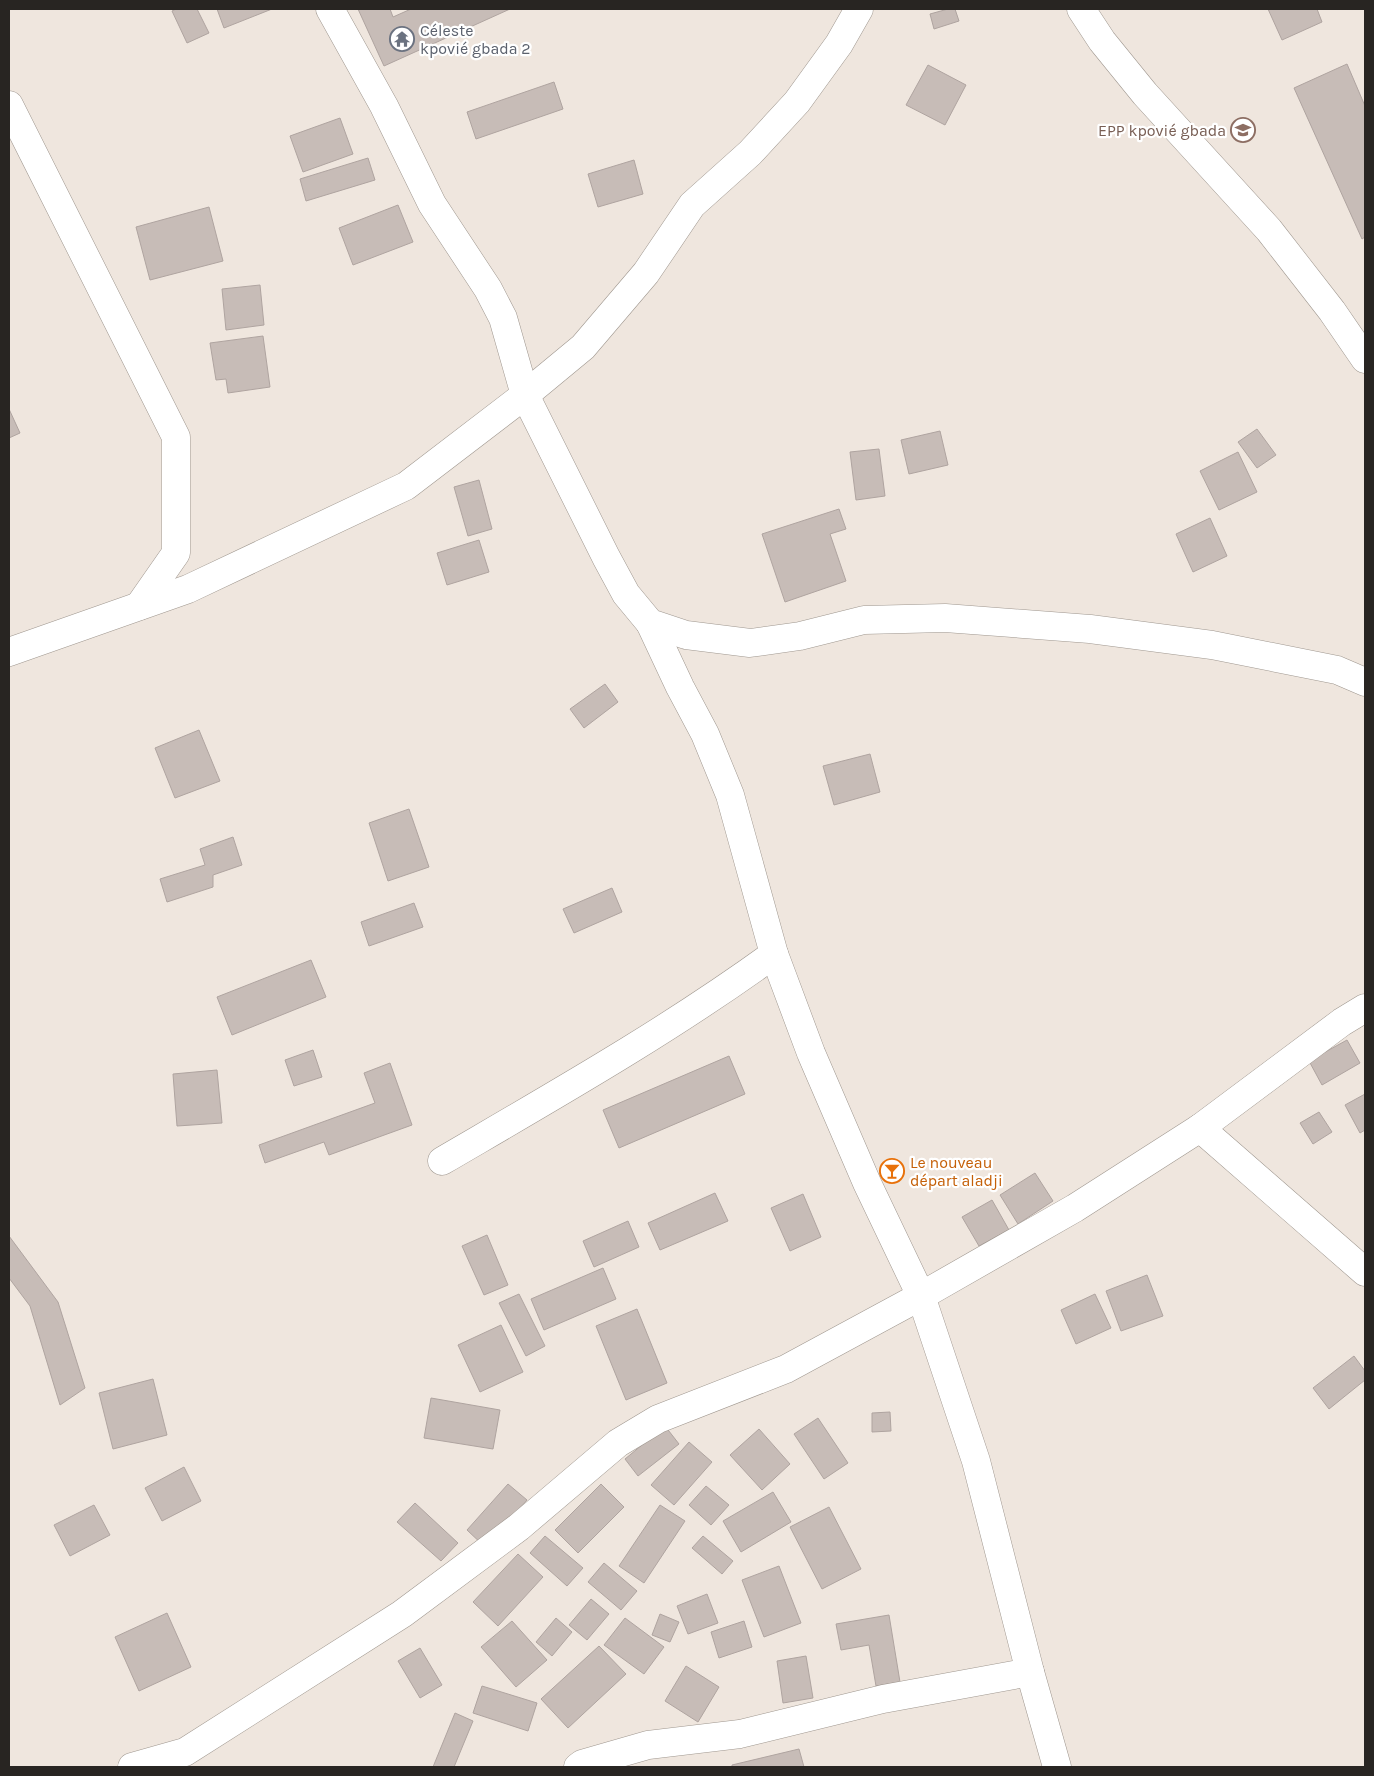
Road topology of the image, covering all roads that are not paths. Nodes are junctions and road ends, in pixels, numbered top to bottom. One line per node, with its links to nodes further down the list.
1 (330, 9): 6 (street)
2 (859, 9): 6 (street)
3 (1081, 9): 5 (street)
4 (9, 105): 7 (street)
5 (1365, 359)
6 (525, 395): 7 (street); 8 (street)
7 (139, 606): 9 (street)
8 (650, 623): 10 (street); 11 (street)
9 (9, 652)
10 (1365, 682)
11 (774, 954): 14 (street); 16 (street)
12 (1365, 1008): 13 (street)
13 (1200, 1128): 15 (street); 16 (street)
14 (442, 1161)
15 (1365, 1272)
16 (922, 1296): 17 (street); 18 (street)
17 (1030, 1672): 19 (street); 20 (street)
18 (132, 1767)
19 (578, 1767)
20 (1057, 1767)

